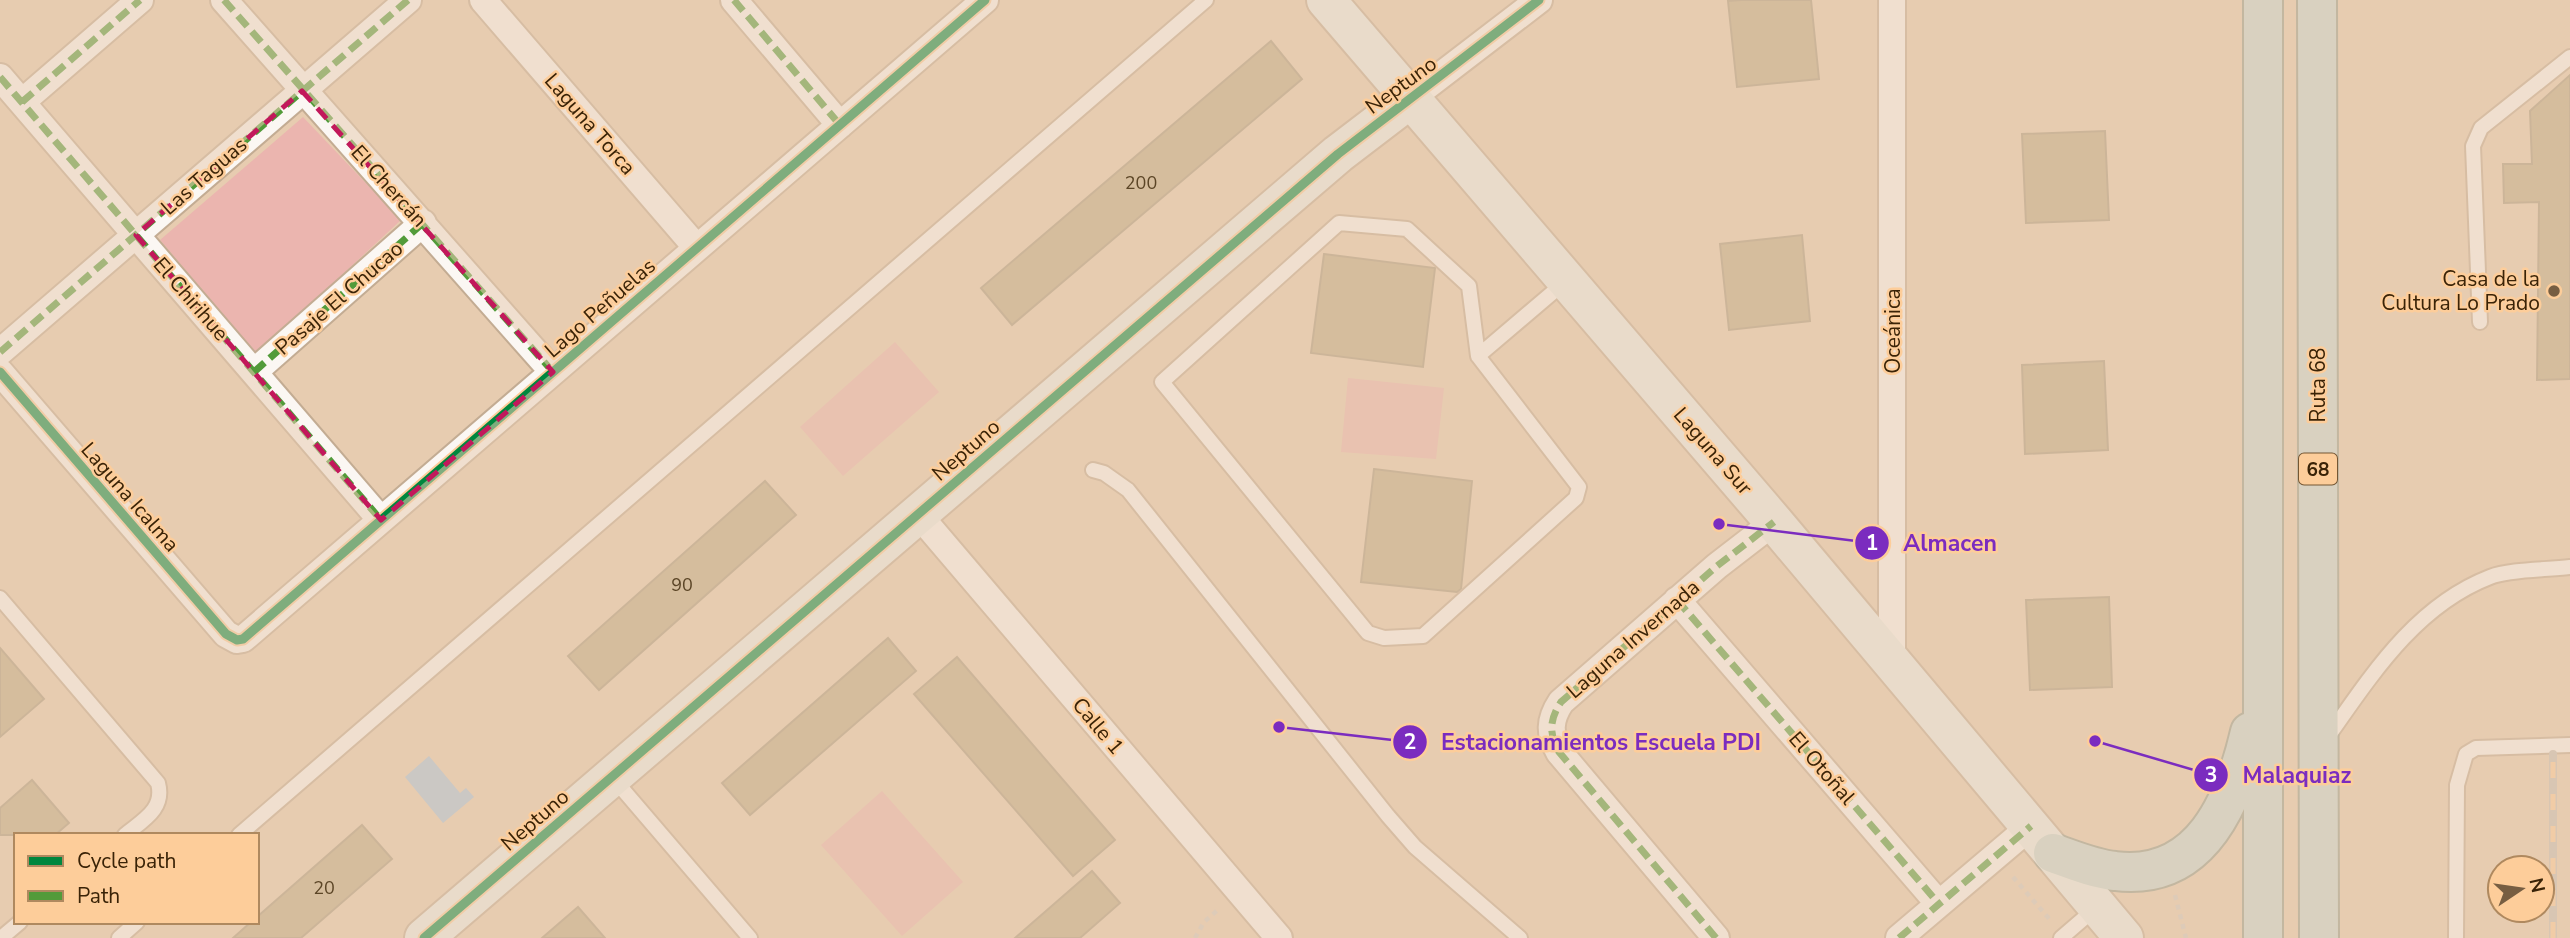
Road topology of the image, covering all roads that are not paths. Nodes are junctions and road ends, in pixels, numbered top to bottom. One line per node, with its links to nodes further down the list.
1 (140, 0): 17 (street)
2 (223, 0): 15 (street, El Chercán)
3 (408, 0): 15 (street, Las Taguas)
4 (483, 0): 21 (street, Laguna Torca)
5 (733, 0): 18 (street)
6 (985, 0): 18 (street, Lago Peñuelas)
7 (1206, 0): 43 (lane)
8 (1326, 0): 16 (street, Laguna Sur)
9 (1539, 0): 16 (street, Neptuno)
10 (1892, 0): 37 (street, Oceánica)
11 (2263, 0): 38 (highway)
12 (2317, 0): 40 (highway, Ruta 68 / 68)
13 (2570, 57): 23 (lane)
14 (0, 77): 17 (street, El Chirihue)
15 (302, 91): 19 (street, El Chercán); 20 (street, Las Taguas)
16 (1410, 99): 22 (street, Laguna Sur); 30 (street, Neptuno)
17 (22, 102): 20 (street, El Chirihue)
18 (840, 125): 21 (street, Lago Peñuelas)
19 (423, 223): 27 (street, Pasaje El Chucao); 28 (street, El Chercán)
20 (136, 235): 24 (street, Las Taguas); 27 (street, El Chirihue)
21 (697, 248): 28 (street, Lago Peñuelas)
22 (1566, 281): 25 (lane); 32 (street, Laguna Sur)
23 (2480, 322)
24 (0, 352)
25 (1478, 356): 25 (lane)
26 (0, 372): 36 (street, Laguna Icalma)
27 (254, 372): 31 (street, El Chirihue)
28 (553, 372): 31 (street, Lago Peñuelas)
29 (1093, 470): 55 (lane)
30 (918, 514): 41 (street, Neptuno); 54 (street, Calle 1)
31 (381, 520): 36 (street, Lago Peñuelas)
32 (1774, 522): 35 (street, Laguna Invernada); 37 (street, Laguna Sur)
33 (2570, 567): 40 (lane)
34 (0, 598): 42 (lane)
35 (1677, 600): 45 (street, El Otoñal); 56 (street, Laguna Invernada)
36 (237, 640)
37 (1892, 663): 44 (street, Laguna Sur)
38 (2263, 676): 44 (highway); 59 (highway)
39 (2570, 745): 61 (lane)
40 (2319, 749): 60 (highway, Ruta 68 / 68)
41 (612, 777): 52 (street, Neptuno); 53 (lane)
42 (127, 833)
43 (241, 833)
44 (2042, 839): 45 (street); 46 (street, Laguna Sur)
45 (1939, 904): 57 (street)
46 (2098, 906): 49 (lane); 58 (street, Laguna Sur)
47 (18, 924): 50 (lane)
48 (135, 924): 51 (lane)
49 (2062, 937)
50 (1, 938)
51 (119, 938)
52 (424, 938)
53 (750, 938)
54 (1279, 938)
55 (1520, 938)
56 (1716, 938)
57 (1899, 938)
58 (2124, 938)
59 (2263, 938)
60 (2319, 938)
61 (2456, 938)

